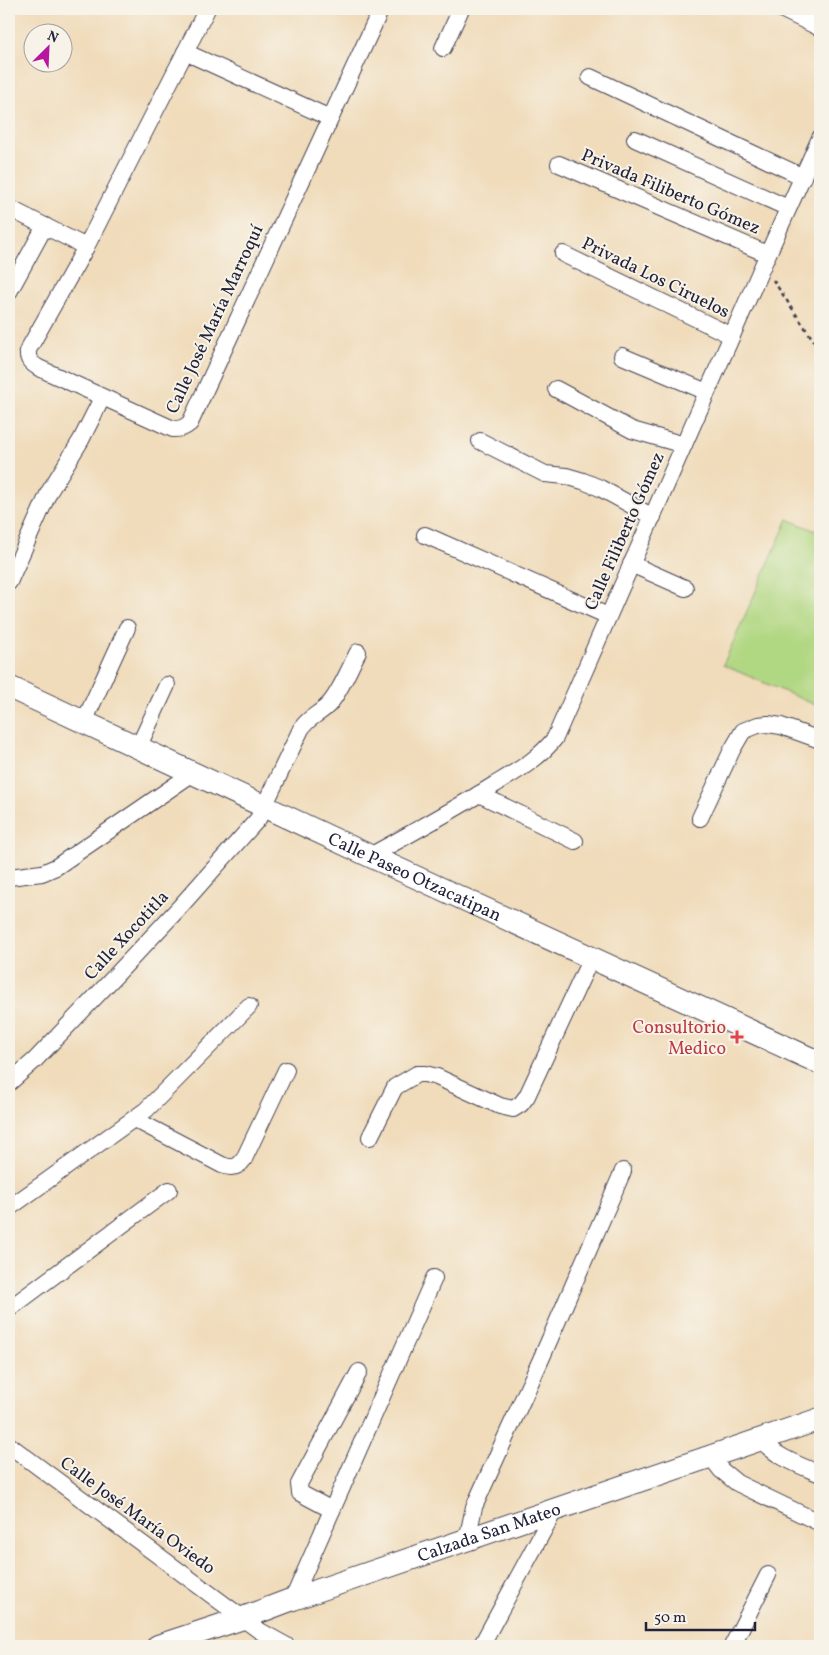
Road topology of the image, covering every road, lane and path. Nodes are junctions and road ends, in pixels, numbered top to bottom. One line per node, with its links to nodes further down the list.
1 (207, 9): 7 (street)
2 (380, 9): 9 (street, Calle José María Marroquí)
3 (461, 9): 6 (street)
4 (781, 9): 5 (street)
5 (820, 28)
6 (443, 48)
7 (184, 52): 9 (street); 17 (street)
8 (590, 77): 13 (street)
9 (330, 118): 26 (street, Calle José María Marroquí)
10 (635, 139): 15 (street)
11 (818, 148): 13 (street, Calle Filiberto Gómez)
12 (559, 164): 19 (street, Privada Filiberto Gómez)
13 (803, 177): 15 (street, Calle Filiberto Gómez)
14 (9, 208): 16 (street)
15 (788, 208): 19 (street, Calle Filiberto Gómez)
16 (45, 226): 17 (street); 20 (street)
17 (86, 247): 26 (street, Calle José María Marroquí)
18 (563, 254): 21 (street, Privada Los Ciruelos)
19 (765, 260): 21 (street, Calle Filiberto Gómez); 22 (path)
20 (9, 292)
21 (732, 336): 25 (street, Calle Filiberto Gómez)
22 (820, 350)
23 (622, 356): 25 (street)
24 (556, 390): 28 (street)
25 (707, 392): 28 (street, Calle Filiberto Gómez)
26 (102, 398): 32 (street)
27 (480, 441): 29 (street)
28 (684, 445): 29 (street, Calle Filiberto Gómez)
29 (653, 517): 31 (street, Calle Filiberto Gómez)
30 (425, 535): 34 (street)
31 (631, 564): 33 (street); 34 (street, Calle Filiberto Gómez)
32 (9, 582)
33 (685, 588)
34 (608, 616): 43 (street, Calle Filiberto Gómez)
35 (127, 628): 39 (street)
36 (358, 652): 44 (street, Calle Xocotitla)
37 (167, 685): 41 (street)
38 (9, 687): 39 (main road, Calle Paseo Otzacatipan)
39 (84, 722): 41 (main road, Calle Paseo Otzacatipan)
40 (820, 740): 45 (street)
41 (138, 748): 42 (main road, Calle Paseo Otzacatipan)
42 (193, 773): 44 (main road, Calle Paseo Otzacatipan); 48 (street)
43 (479, 794): 46 (street); 47 (street, Calle Filiberto Gómez)
44 (265, 806): 47 (main road, Calle Paseo Otzacatipan); 53 (street, Calle Xocotitla)
45 (700, 818)
46 (575, 841)
47 (370, 856): 49 (main road, Calle Paseo Otzacatipan)
48 (9, 877)
49 (591, 958): 51 (main road, Calle Paseo Otzacatipan); 55 (street)
50 (249, 1006): 54 (street)
51 (820, 1063)
52 (286, 1070): 54 (street)
53 (9, 1083)
54 (134, 1119): 58 (street)
55 (370, 1137)
56 (623, 1171): 70 (street)
57 (169, 1190): 60 (street)
58 (9, 1208)
59 (434, 1278): 67 (street)
60 (9, 1309)
61 (359, 1372): 67 (street)
62 (820, 1419): 63 (main road, Calzada San Mateo)
63 (762, 1440): 65 (main road, Calzada San Mateo); 66 (street)
64 (9, 1446): 73 (street, Calle José María Oviedo)
65 (711, 1457): 68 (main road, Calzada San Mateo); 69 (street)
66 (820, 1474)
67 (332, 1510): 72 (street)
68 (554, 1511): 70 (main road, Calzada San Mateo); 74 (street)
69 (820, 1523)
70 (467, 1540): 72 (main road, Calzada San Mateo)
71 (768, 1575): 77 (street)
72 (293, 1599): 73 (main road, Calzada San Mateo)
73 (243, 1618): 75 (main road, Calzada San Mateo); 76 (street, Calle José María Oviedo)
74 (488, 1644)
75 (158, 1646)
76 (287, 1646)
77 (732, 1646)

